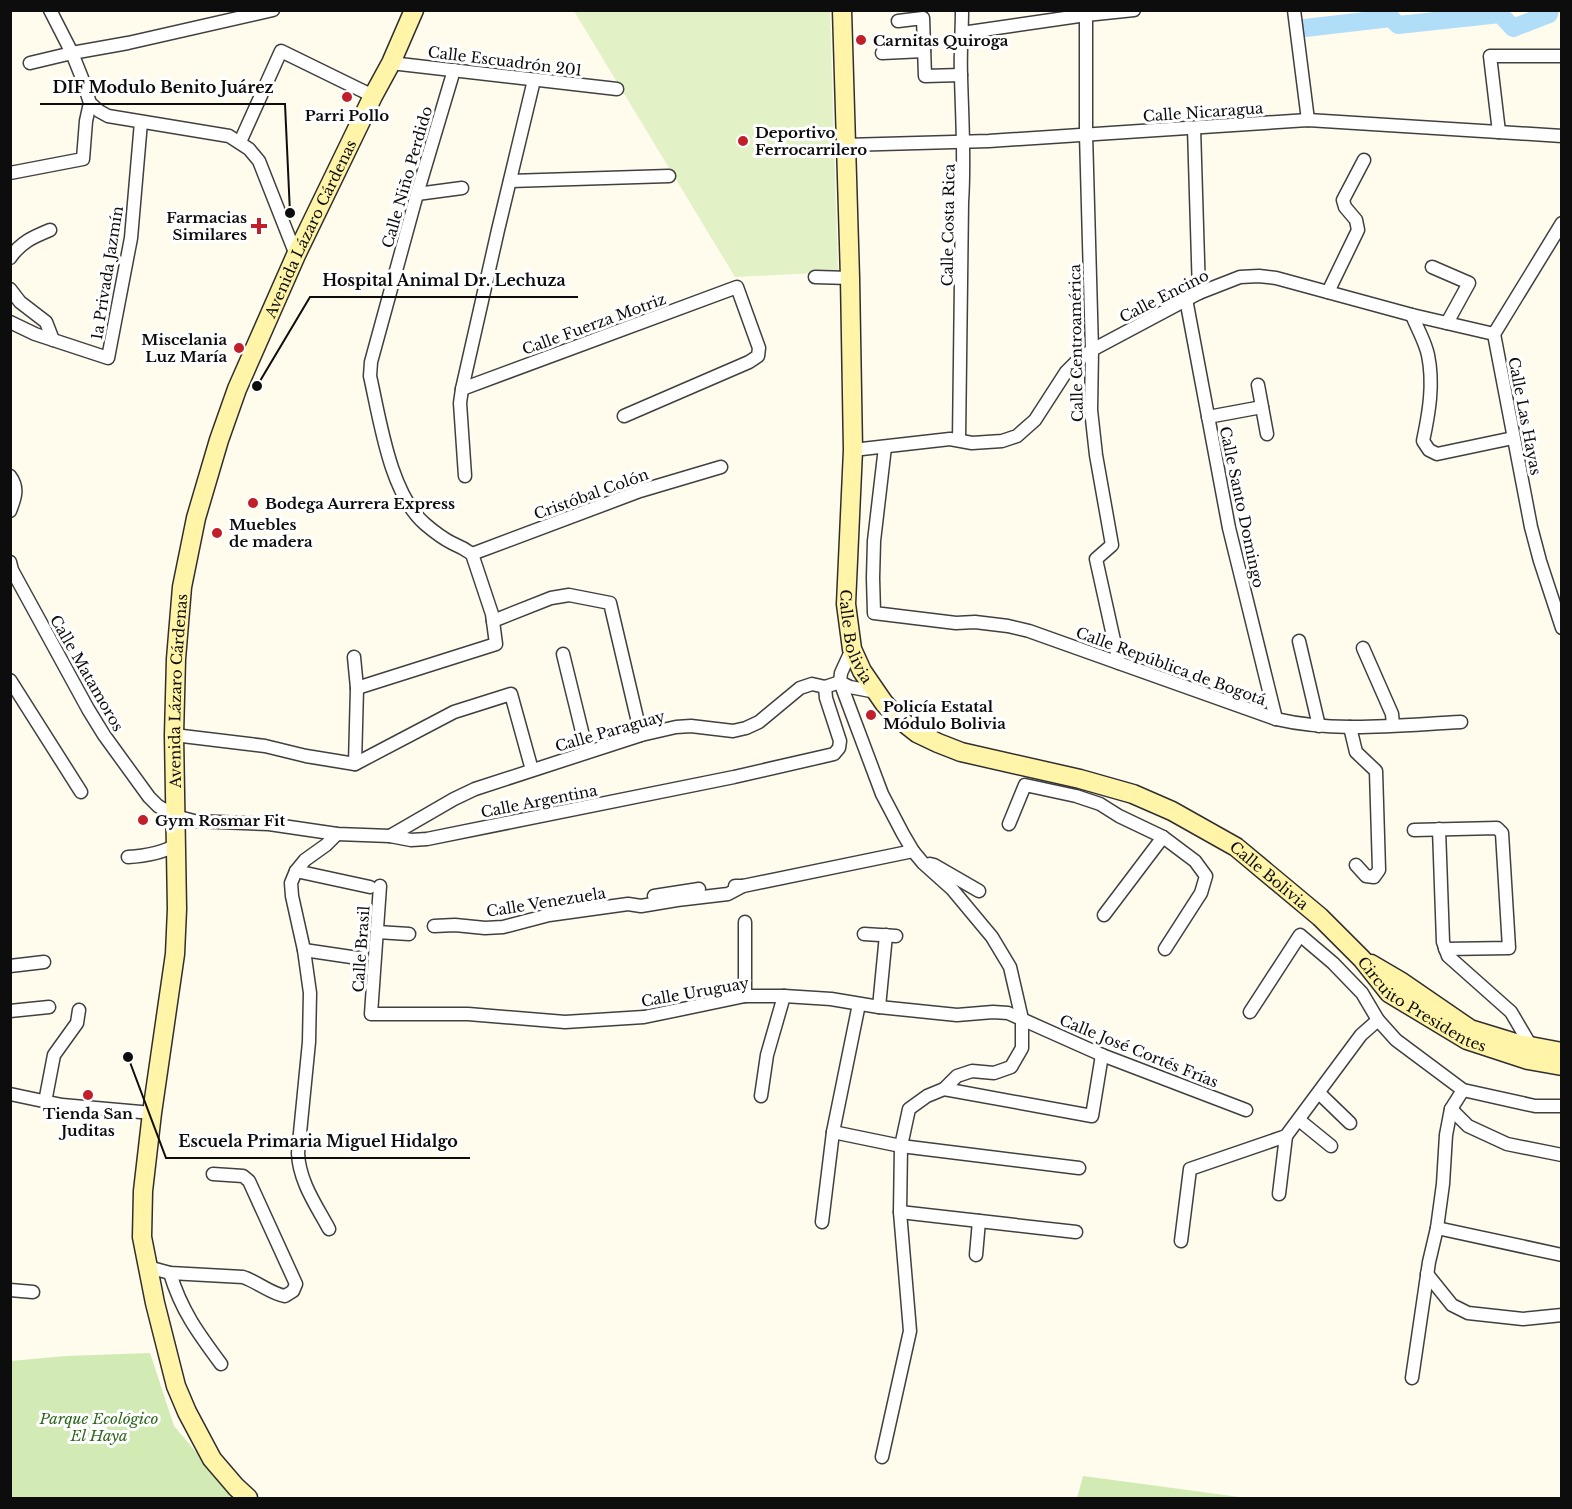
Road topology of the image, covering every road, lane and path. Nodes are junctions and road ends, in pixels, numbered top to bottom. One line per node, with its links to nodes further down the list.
1 (50, 10): 12 (street)
2 (273, 10): 12 (street)
3 (414, 10): 16 (main road, Avenida Lázaro Cárdenas)
4 (842, 10): 31 (main road, Calle Bolivia)
5 (962, 10): 10 (street, Calle Costa Rica)
6 (1134, 10): 8 (street)
7 (1294, 10): 23 (street)
8 (1086, 13): 10 (street); 27 (street, Calle Centroamérica)
9 (898, 21): 11 (street)
10 (962, 33): 18 (street, Calle Costa Rica)
11 (924, 51): 13 (street); 18 (street)
12 (72, 53): 15 (street); 22 (street)
13 (882, 53)
14 (1562, 56): 26 (street)
15 (30, 63)
16 (391, 63): 17 (street, Calle Escuadrón 201); 21 (main road, Avenida Lázaro Cárdenas)
17 (454, 70): 19 (street, Calle Escuadrón 201); 37 (street, Calle Niño Perdido)
18 (961, 75): 29 (street, Calle Costa Rica)
19 (534, 80): 20 (street, Calle Escuadrón 201); 35 (street)
20 (617, 89)
21 (373, 96): 30 (street); 40 (main road, Avenida Lázaro Cárdenas)
22 (90, 102): 24 (street); 33 (street)
23 (1308, 120): 25 (street, Calle Nicaragua); 26 (street, Calle Nicaragua)
24 (141, 122): 30 (street); 53 (street, 1a Privada Jazmín)
25 (1194, 128): 27 (street, Calle Nicaragua); 47 (street)
26 (1499, 132): 28 (street, Calle Nicaragua)
27 (1086, 134): 29 (street, Calle Nicaragua); 54 (street, Calle Centroamérica)
28 (1562, 136)
29 (964, 141): 31 (street, Calle Nicaragua); 62 (street, Calle Costa Rica)
30 (240, 142): 40 (street)
31 (846, 145): 44 (main road, Calle Bolivia)
32 (1364, 160): 46 (street)
33 (10, 173)
34 (669, 176): 35 (street)
35 (510, 181): 56 (street)
36 (462, 188): 37 (street)
37 (417, 194): 69 (street, Calle Niño Perdido)
38 (1561, 224): 52 (street)
39 (50, 230): 41 (street)
40 (296, 255): 89 (main road, Avenida Lázaro Cárdenas)
41 (10, 258)
42 (1432, 267): 51 (street)
43 (815, 277): 44 (street)
44 (850, 278): 64 (main road, Calle Bolivia)
45 (10, 289): 53 (street)
46 (1328, 292): 47 (street, Calle Encino); 49 (street, Calle Encino)
47 (1199, 293): 48 (street, Calle Encino)
48 (1186, 299): 54 (street, Calle Encino); 59 (street, Calle Santo Domingo)
49 (1412, 315): 51 (street, Calle Encino); 61 (street)
50 (10, 322): 53 (street)
51 (1448, 323): 52 (street, Calle Encino)
52 (1494, 334): 61 (street, Calle Las Hayas)
53 (53, 340)
54 (1092, 350): 62 (street, Calle Encino); 78 (street, Calle Centroamérica)
55 (1258, 385): 57 (street)
56 (462, 389): 58 (street, Calle Fuerza Motriz); 67 (street)
57 (1262, 406): 59 (street); 60 (street)
58 (624, 416)
59 (1208, 417): 84 (street, Calle Santo Domingo)
60 (1267, 434)
61 (1513, 438): 72 (street, Calle Las Hayas)
62 (959, 440): 63 (street, Calle Encino)
63 (885, 447): 64 (street, Calle Encino); 78 (street, Calle República de Bogotá)
64 (853, 450): 75 (main road, Calle Bolivia)
65 (721, 467): 69 (street, Cristóbal Colón)
66 (10, 476): 68 (street)
67 (465, 476)
68 (10, 511)
69 (472, 554): 71 (street)
70 (10, 562): 96 (street, Calle Matamoros)
71 (493, 621): 82 (street); 90 (street)
72 (1562, 628)
73 (1299, 641): 87 (street)
74 (1363, 648): 86 (street)
75 (852, 650): 80 (street); 83 (main road, Calle Bolivia)
76 (563, 654): 91 (street)
77 (354, 657): 82 (street)
78 (1119, 663): 84 (street, Calle República de Bogotá)
79 (10, 680): 95 (street)
80 (840, 682): 81 (street, Calle Paraguay); 83 (street); 104 (street)
81 (825, 687): 90 (street, Calle Paraguay); 101 (street, Calle Argentina)
82 (357, 688): 92 (street)
83 (876, 692): 94 (main road, Calle Bolivia)
84 (1276, 719): 87 (street, Calle República de Bogotá)
85 (1461, 722): 86 (street, Calle República de Bogotá)
86 (1393, 725): 88 (street, Calle República de Bogotá)
87 (1320, 726): 88 (street, Calle República de Bogotá)
88 (1350, 727): 107 (street)
89 (174, 735): 92 (street); 96 (main road, Avenida Lázaro Cárdenas)
90 (641, 735): 91 (street, Calle Paraguay)
91 (587, 752): 93 (street, Calle Paraguay)
92 (355, 764): 93 (street)
93 (532, 770): 101 (street, Calle Paraguay)
94 (1078, 787): 97 (street); 102 (street); 120 (main road, Calle Bolivia)
95 (81, 792)
96 (176, 816): 100 (street, Calle Argentina); 103 (main road, Avenida Lázaro Cárdenas)
97 (1009, 824)
98 (1414, 830): 99 (street)
99 (1439, 830): 117 (street); 117 (street)
100 (337, 834): 101 (street, Calle Argentina); 108 (street)
101 (390, 836)
102 (1163, 837): 110 (street); 116 (street)
103 (176, 845): 105 (street); 147 (main road, Avenida Lázaro Cárdenas)
104 (913, 851): 106 (street); 112 (street, Calle Venezuela)
105 (128, 857)
106 (923, 863): 109 (street); 132 (street)
107 (1356, 865)
108 (296, 871): 113 (street, Calle Brasil); 118 (street)
109 (979, 891)
110 (1104, 915)
111 (746, 922): 123 (street)
112 (434, 926)
113 (377, 932): 114 (street); 131 (street, Calle Brasil)
114 (409, 934)
115 (864, 934): 127 (street)
116 (1165, 949)
117 (1445, 949): 134 (street)
118 (304, 950): 119 (street); 162 (street)
119 (358, 958)
120 (1362, 959): 134 (main road, Circuito Presidentes); 137 (main road, Circuito Presidentes)
121 (44, 962): 122 (street)
122 (10, 966)
123 (745, 996): 124 (street, Calle Uruguay); 131 (street, Calle Uruguay)
124 (783, 996): 125 (street, Calle Uruguay); 142 (street)
125 (860, 1004): 127 (street, Calle Uruguay); 150 (street)
126 (49, 1007): 129 (street)
127 (879, 1007): 132 (street, Calle Uruguay)
128 (79, 1010): 143 (street)
129 (10, 1011)
130 (1250, 1012): 133 (street)
131 (371, 1014)
132 (1022, 1019): 136 (street, Calle José Cortés Frías); 138 (street)
133 (1378, 1020): 139 (street); 140 (street)
134 (1531, 1046): 135 (main road, Circuito Presidentes)
135 (1562, 1052)
136 (1102, 1055): 138 (street); 145 (street, Calle José Cortés Frías)
137 (1562, 1066)
138 (944, 1089): 152 (street)
139 (1463, 1090): 144 (street); 146 (street)
140 (1319, 1093): 148 (street); 149 (street)
141 (10, 1094): 143 (street)
142 (761, 1096)
143 (45, 1102): 147 (street)
144 (1562, 1106)
145 (1246, 1110)
146 (1451, 1110): 154 (street); 161 (street)
147 (152, 1113): 167 (main road, Avenida Lázaro Cárdenas)
148 (1299, 1120): 151 (street); 153 (street)
149 (1350, 1123)
150 (833, 1132): 152 (street); 160 (street)
151 (1287, 1137): 157 (street); 164 (street)
152 (901, 1146): 155 (street); 158 (street)
153 (1331, 1146)
154 (1562, 1155)
155 (1079, 1168)
156 (213, 1174): 168 (street)
157 (1279, 1194)
158 (900, 1212): 159 (street); 175 (street)
159 (979, 1221): 163 (street); 165 (street)
160 (822, 1222)
161 (1437, 1228): 166 (street); 169 (street)
162 (329, 1229)
163 (1076, 1232)
164 (1181, 1241)
165 (976, 1255)
166 (1562, 1255)
167 (148, 1267): 168 (street); 176 (main road, Avenida Lázaro Cárdenas)
168 (170, 1273): 173 (street)
169 (1427, 1274): 172 (street); 174 (street)
170 (10, 1290): 171 (street)
171 (33, 1293)
172 (1562, 1315)
173 (221, 1364)
174 (1412, 1378)
175 (882, 1457)
176 (248, 1498)

